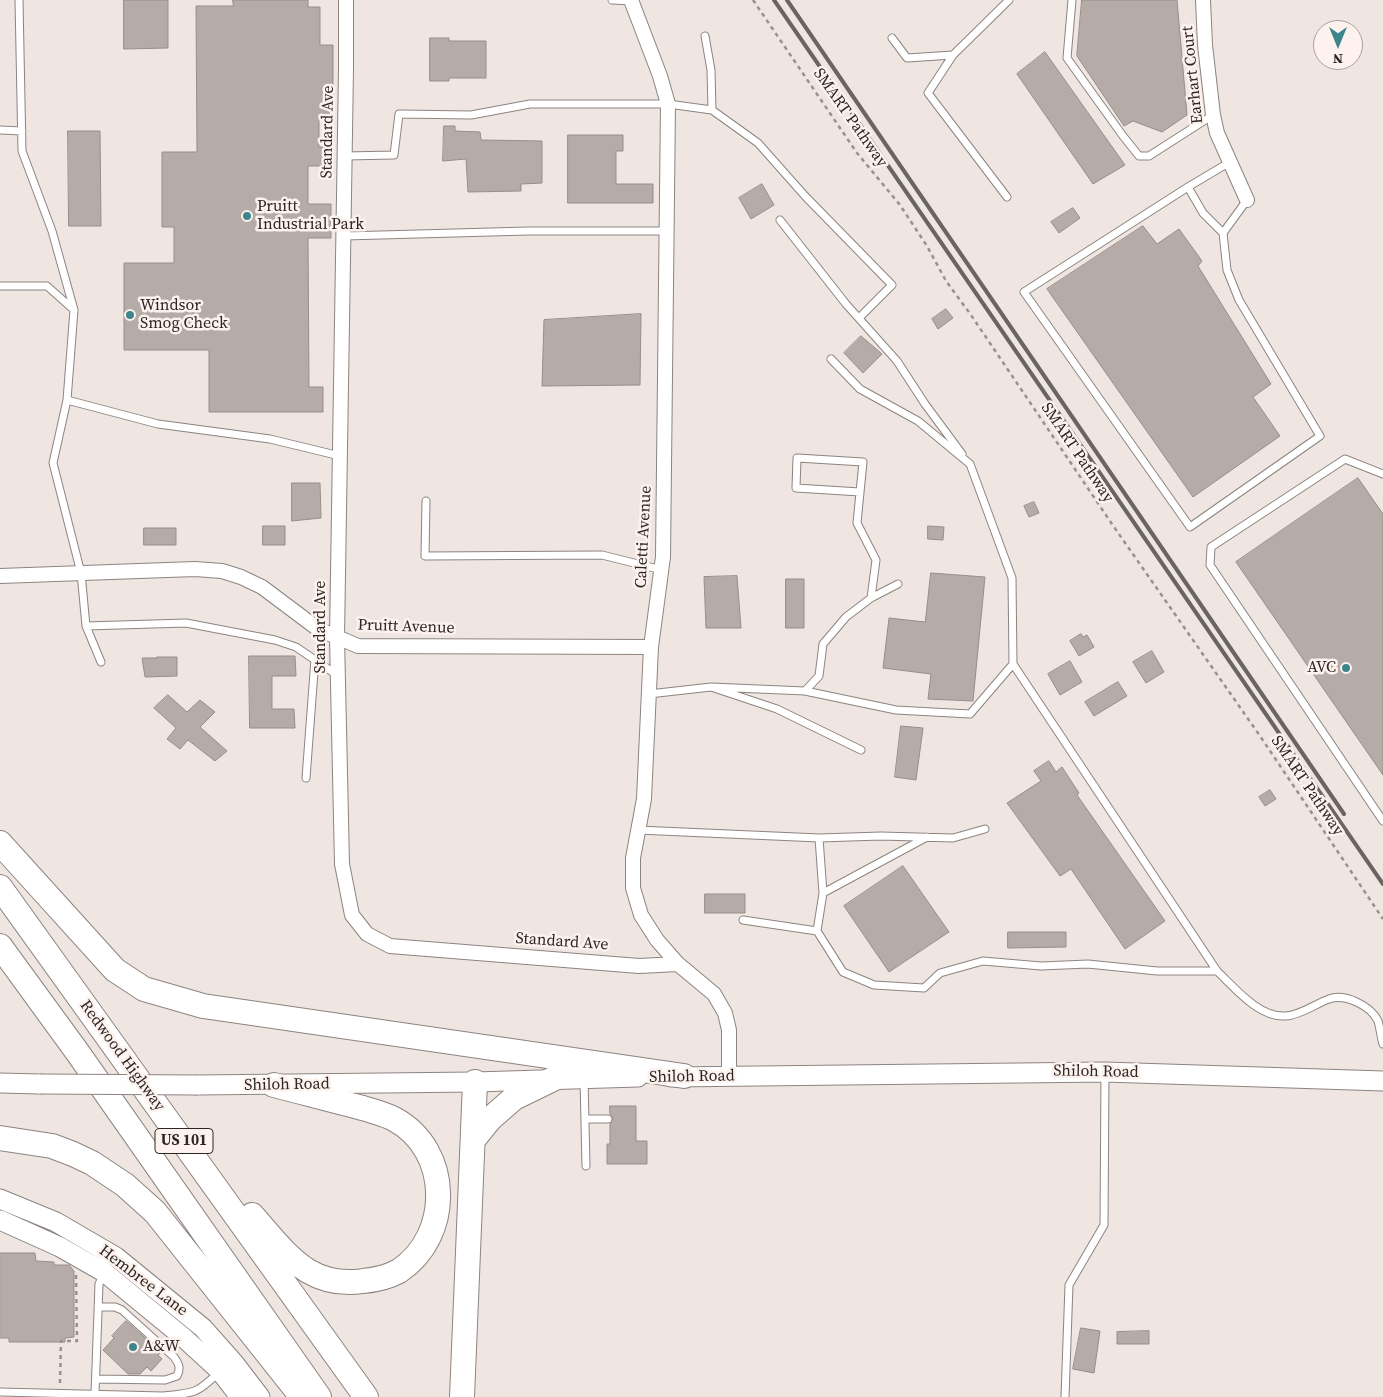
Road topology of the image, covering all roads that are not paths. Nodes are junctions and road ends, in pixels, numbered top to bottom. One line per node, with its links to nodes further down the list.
1 (19, 0): 15 (lane)
2 (346, 0): 16 (street, Standard Ave)
3 (612, 0): 4 (lane)
4 (631, 0): 11 (street, Caletti Avenue)
5 (1009, 0): 10 (lane)
6 (1072, 0): 13 (lane)
7 (1203, 0): 13 (street, Earhart Court)
8 (705, 36): 12 (lane)
9 (892, 38): 10 (lane)
10 (953, 56): 19 (lane)
11 (668, 104): 12 (lane); 16 (lane); 22 (street, Caletti Avenue)
12 (712, 110): 27 (lane)
13 (1213, 114): 17 (street, Earhart Court)
14 (0, 130): 15 (lane)
15 (22, 130): 26 (lane)
16 (345, 156): 24 (street, Standard Ave)
17 (1230, 162): 18 (lane); 20 (street, Earhart Court)
18 (1188, 187): 23 (lane); 23 (lane)
19 (1007, 197)
20 (1247, 200): 23 (lane)
21 (780, 220): 27 (lane)
22 (667, 231): 24 (lane); 35 (street, Caletti Avenue)
23 (1222, 233)
24 (344, 236): 30 (street, Standard Ave)
25 (0, 286): 26 (lane)
26 (74, 310): 29 (lane)
27 (859, 318): 31 (lane)
28 (831, 359): 31 (lane)
29 (67, 400): 30 (lane); 36 (lane)
30 (340, 456): 41 (street, Standard Ave)
31 (970, 464): 45 (lane)
32 (1383, 474): 52 (lane)
33 (860, 492): 33 (lane); 39 (lane)
34 (426, 501): 35 (lane)
35 (662, 570): 42 (street, Caletti Avenue)
36 (81, 573): 37 (street, Pruitt Avenue); 40 (lane); 41 (street, Pruitt Avenue)
37 (0, 576)
38 (898, 584): 39 (lane)
39 (871, 598): 48 (lane)
40 (86, 626): 43 (lane); 44 (lane)
41 (337, 638): 42 (street, Pruitt Avenue); 46 (street, Standard Ave)
42 (651, 647): 49 (street, Caletti Avenue)
43 (315, 659): 46 (lane); 51 (lane)
44 (101, 662)
45 (1013, 664): 48 (lane); 65 (lane)
46 (338, 675): 63 (street, Standard Ave)
47 (711, 687): 48 (lane); 49 (lane); 50 (lane)
48 (805, 691)
49 (649, 694): 54 (street, Caletti Avenue)
50 (861, 750)
51 (306, 778)
52 (1383, 821)
53 (985, 829): 55 (lane)
54 (638, 830): 56 (lane); 63 (street, Caletti Avenue)
55 (927, 837): 56 (lane); 59 (lane)
56 (820, 838): 59 (lane)
57 (0, 843): 69 (highway)
58 (0, 887): 79 (highway, Redwood Highway / US 101)
59 (823, 893): 61 (lane)
60 (743, 920): 61 (lane)
61 (817, 931): 65 (lane)
62 (0, 946): 67 (highway, Redwood Highway / US 101)
63 (678, 964): 70 (street, Caletti Avenue)
64 (0, 970): 67 (highway)
65 (1216, 971): 66 (lane)
66 (1383, 1044)
67 (78, 1053): 94 (highway, Redwood Highway / US 101)
68 (1105, 1072): 70 (main road, Shiloh Road); 73 (main road, Shiloh Road); 97 (lane)
69 (684, 1076): 70 (main road, Shiloh Road); 71 (main road, Shiloh Road)
70 (729, 1076)
71 (584, 1078): 72 (main road, Shiloh Road); 77 (lane)
72 (553, 1079): 74 (main road, Shiloh Road); 81 (highway)
73 (1383, 1081)
74 (475, 1082): 76 (main road, Shiloh Road); 81 (highway)
75 (0, 1083): 76 (main road, Shiloh Road, bridge)
76 (274, 1085): 79 (highway)
77 (585, 1119): 78 (lane); 82 (lane)
78 (608, 1119)
79 (172, 1125): 95 (highway, Redwood Highway / US 101)
80 (0, 1138): 93 (highway)
81 (474, 1140): 96 (highway)
82 (586, 1166)
83 (0, 1199): 92 (main road, Hembree Lane)
84 (0, 1220): 85 (main road, Hembree Lane)
85 (104, 1272): 86 (lane); 87 (main road, Hembree Lane)
86 (98, 1307): 88 (lane); 88 (lane)
87 (220, 1371): 90 (lane); 91 (main road, Hembree Lane)
88 (96, 1379): 90 (lane)
89 (0, 1392): 90 (lane)
90 (95, 1394)
91 (240, 1397)
92 (260, 1397)
93 (302, 1397)
94 (319, 1397)
95 (366, 1397)
96 (462, 1397)
97 (1066, 1397)

